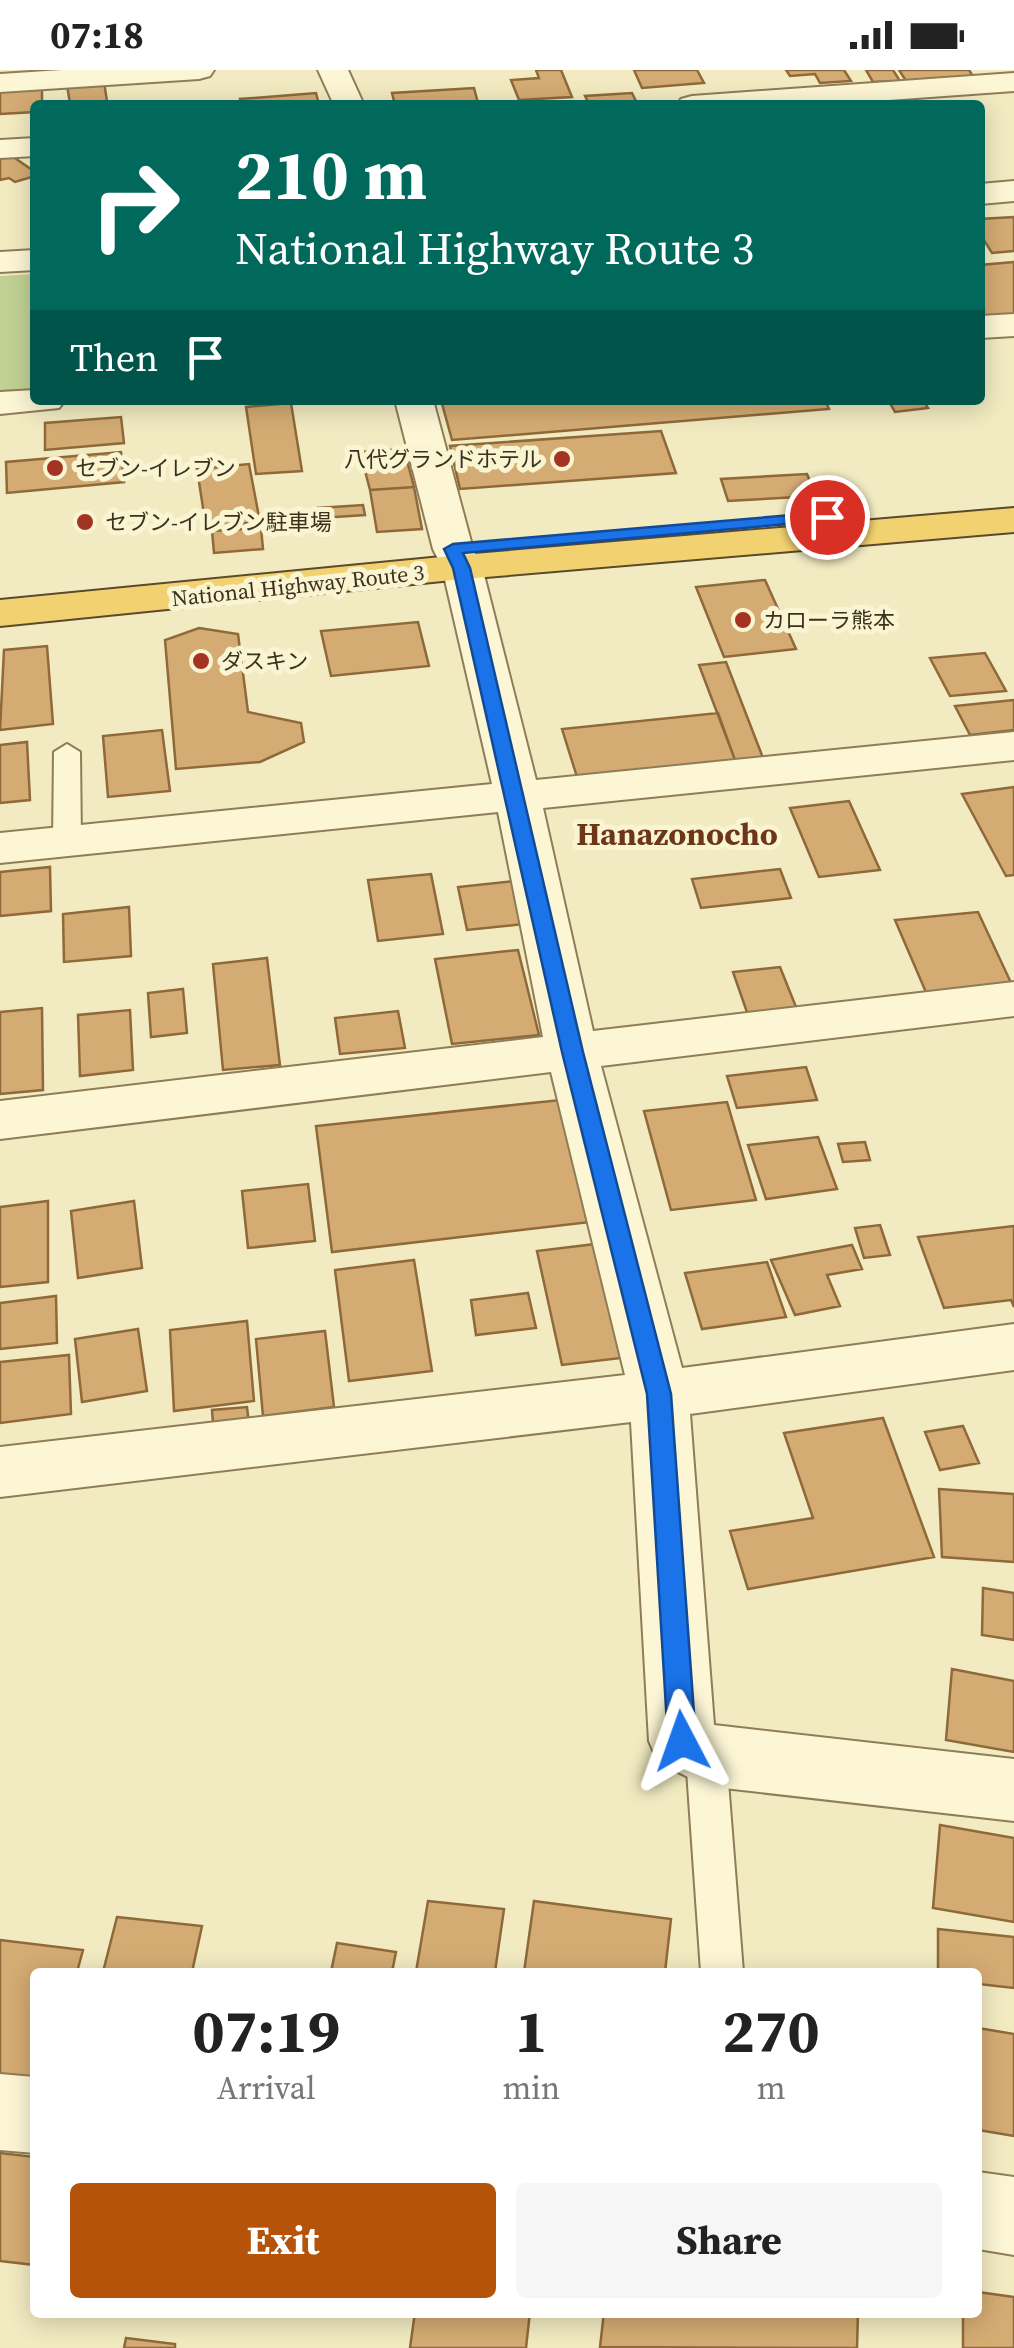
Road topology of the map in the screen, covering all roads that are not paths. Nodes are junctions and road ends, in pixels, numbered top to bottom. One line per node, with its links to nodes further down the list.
1 (199, 70): 4 (street)
2 (332, 70): 5 (street)
3 (1014, 82): 6 (street)
4 (0, 83)
5 (347, 100)
6 (762, 100)
7 (30, 147): 8 (street)
8 (0, 149)
9 (1014, 191): 10 (street)
10 (985, 194)
11 (30, 260): 12 (street)
12 (0, 262)
13 (1014, 324): 14 (street)
14 (985, 327)
15 (30, 401): 16 (street)
16 (0, 403)
17 (415, 405): 20 (street)
18 (1014, 500): 20 (highway, National Highway Route 3)
19 (1014, 520): 20 (highway, National Highway Route 3)
20 (457, 558): 21 (highway, National Highway Route 3); 22 (highway, National Highway Route 3); 25 (street)
21 (0, 590)
22 (0, 613)
23 (1014, 746): 25 (street)
24 (67, 752): 26 (lane)
25 (517, 794): 26 (street); 29 (street)
26 (67, 842): 27 (street)
27 (0, 848)
28 (1014, 998): 29 (street)
29 (572, 1052): 30 (street); 32 (street)
30 (0, 1120)
31 (1014, 1347): 32 (street)
32 (659, 1394): 33 (street); 34 (street)
33 (0, 1472)
34 (706, 1756): 35 (street); 36 (lane)
35 (1014, 1790)
36 (722, 1968)
37 (0, 2112): 38 (street)
38 (30, 2115)
39 (982, 2212): 40 (street)
40 (1014, 2216)

